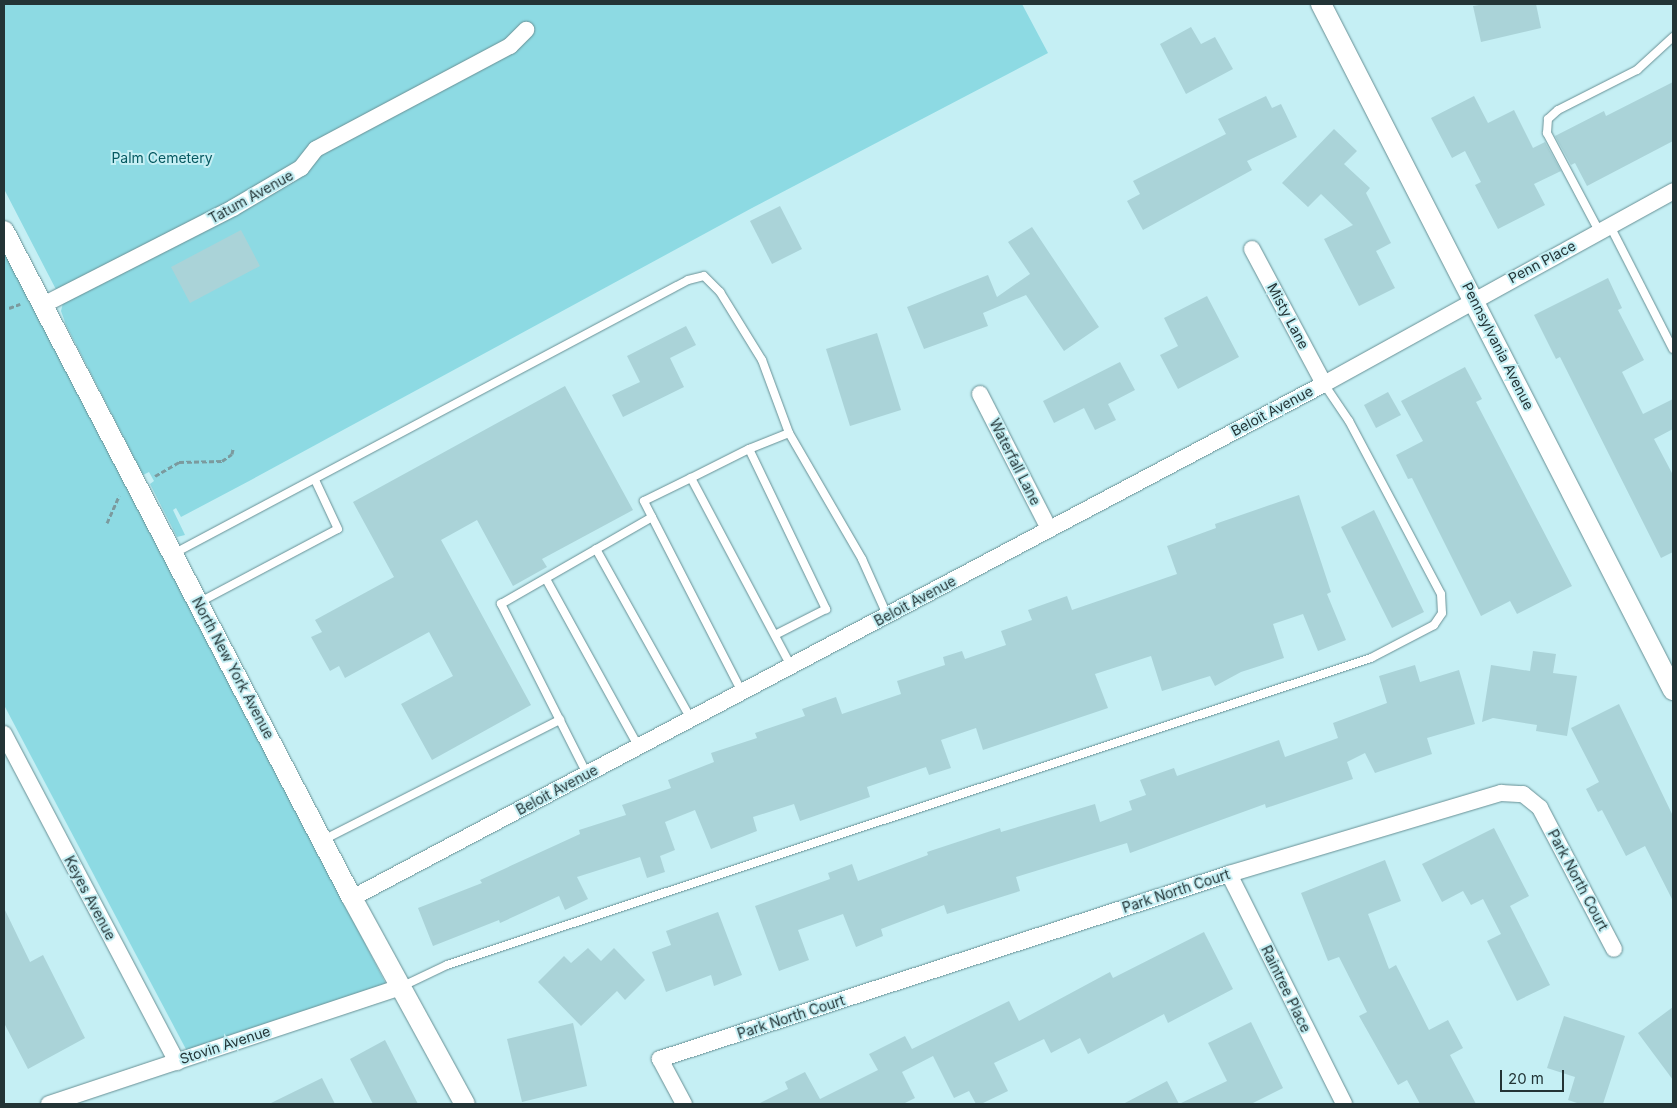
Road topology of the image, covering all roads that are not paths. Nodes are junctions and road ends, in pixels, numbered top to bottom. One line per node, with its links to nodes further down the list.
1 (1321, 4): 8 (street, Pennsylvania Avenue)
2 (526, 30): 9 (street, Tatum Avenue)
3 (1673, 37): 5 (lane)
4 (1673, 191): 5 (street, Penn Place)
5 (1604, 228): 8 (street, Penn Place); 10 (lane)
6 (4, 231): 9 (street, North New York Avenue)
7 (1252, 249): 11 (street, Misty Lane)
8 (1474, 298): 11 (street, Beloit Avenue); 26 (street, Pennsylvania Avenue)
9 (43, 305): 20 (street, North New York Avenue)
10 (1673, 348)
11 (1324, 384): 18 (street, Beloit Avenue); 37 (lane)
12 (980, 394): 18 (street, Waterfall Lane)
13 (788, 433): 14 (lane); 16 (lane); 23 (lane)
14 (749, 449): 15 (lane); 24 (lane)
15 (691, 478): 17 (lane); 24 (lane)
16 (315, 480): 20 (lane); 22 (lane)
17 (652, 517): 19 (lane); 27 (lane)
18 (1049, 530): 23 (street, Beloit Avenue)
19 (596, 549): 21 (lane); 28 (lane)
20 (173, 554): 22 (street, North New York Avenue)
21 (546, 578): 29 (lane); 31 (lane)
22 (198, 603): 33 (street, North New York Avenue)
23 (887, 615): 25 (street, Beloit Avenue)
24 (775, 635): 25 (lane)
25 (791, 666): 27 (street, Beloit Avenue)
26 (1673, 690)
27 (742, 692): 28 (street, Beloit Avenue)
28 (691, 719): 31 (street, Beloit Avenue)
29 (560, 720): 32 (lane); 33 (lane)
30 (4, 734): 38 (street, Keyes Avenue)
31 (638, 746): 32 (street, Beloit Avenue)
32 (588, 774): 35 (street, Beloit Avenue)
33 (323, 841): 35 (street, North New York Avenue)
34 (1229, 874): 36 (street, Park North Court); 42 (street, Park North Court); 43 (street, Raintree Place)
35 (352, 898): 37 (street, North New York Avenue)
36 (1614, 949)
37 (401, 987): 38 (street, Stovin Avenue); 41 (street, North New York Avenue)
38 (177, 1062): 39 (street, Stovin Avenue)
39 (96, 1097): 40 (street, Stovin Avenue)
40 (49, 1104)
41 (465, 1104)
42 (684, 1104)
43 (1344, 1104)

